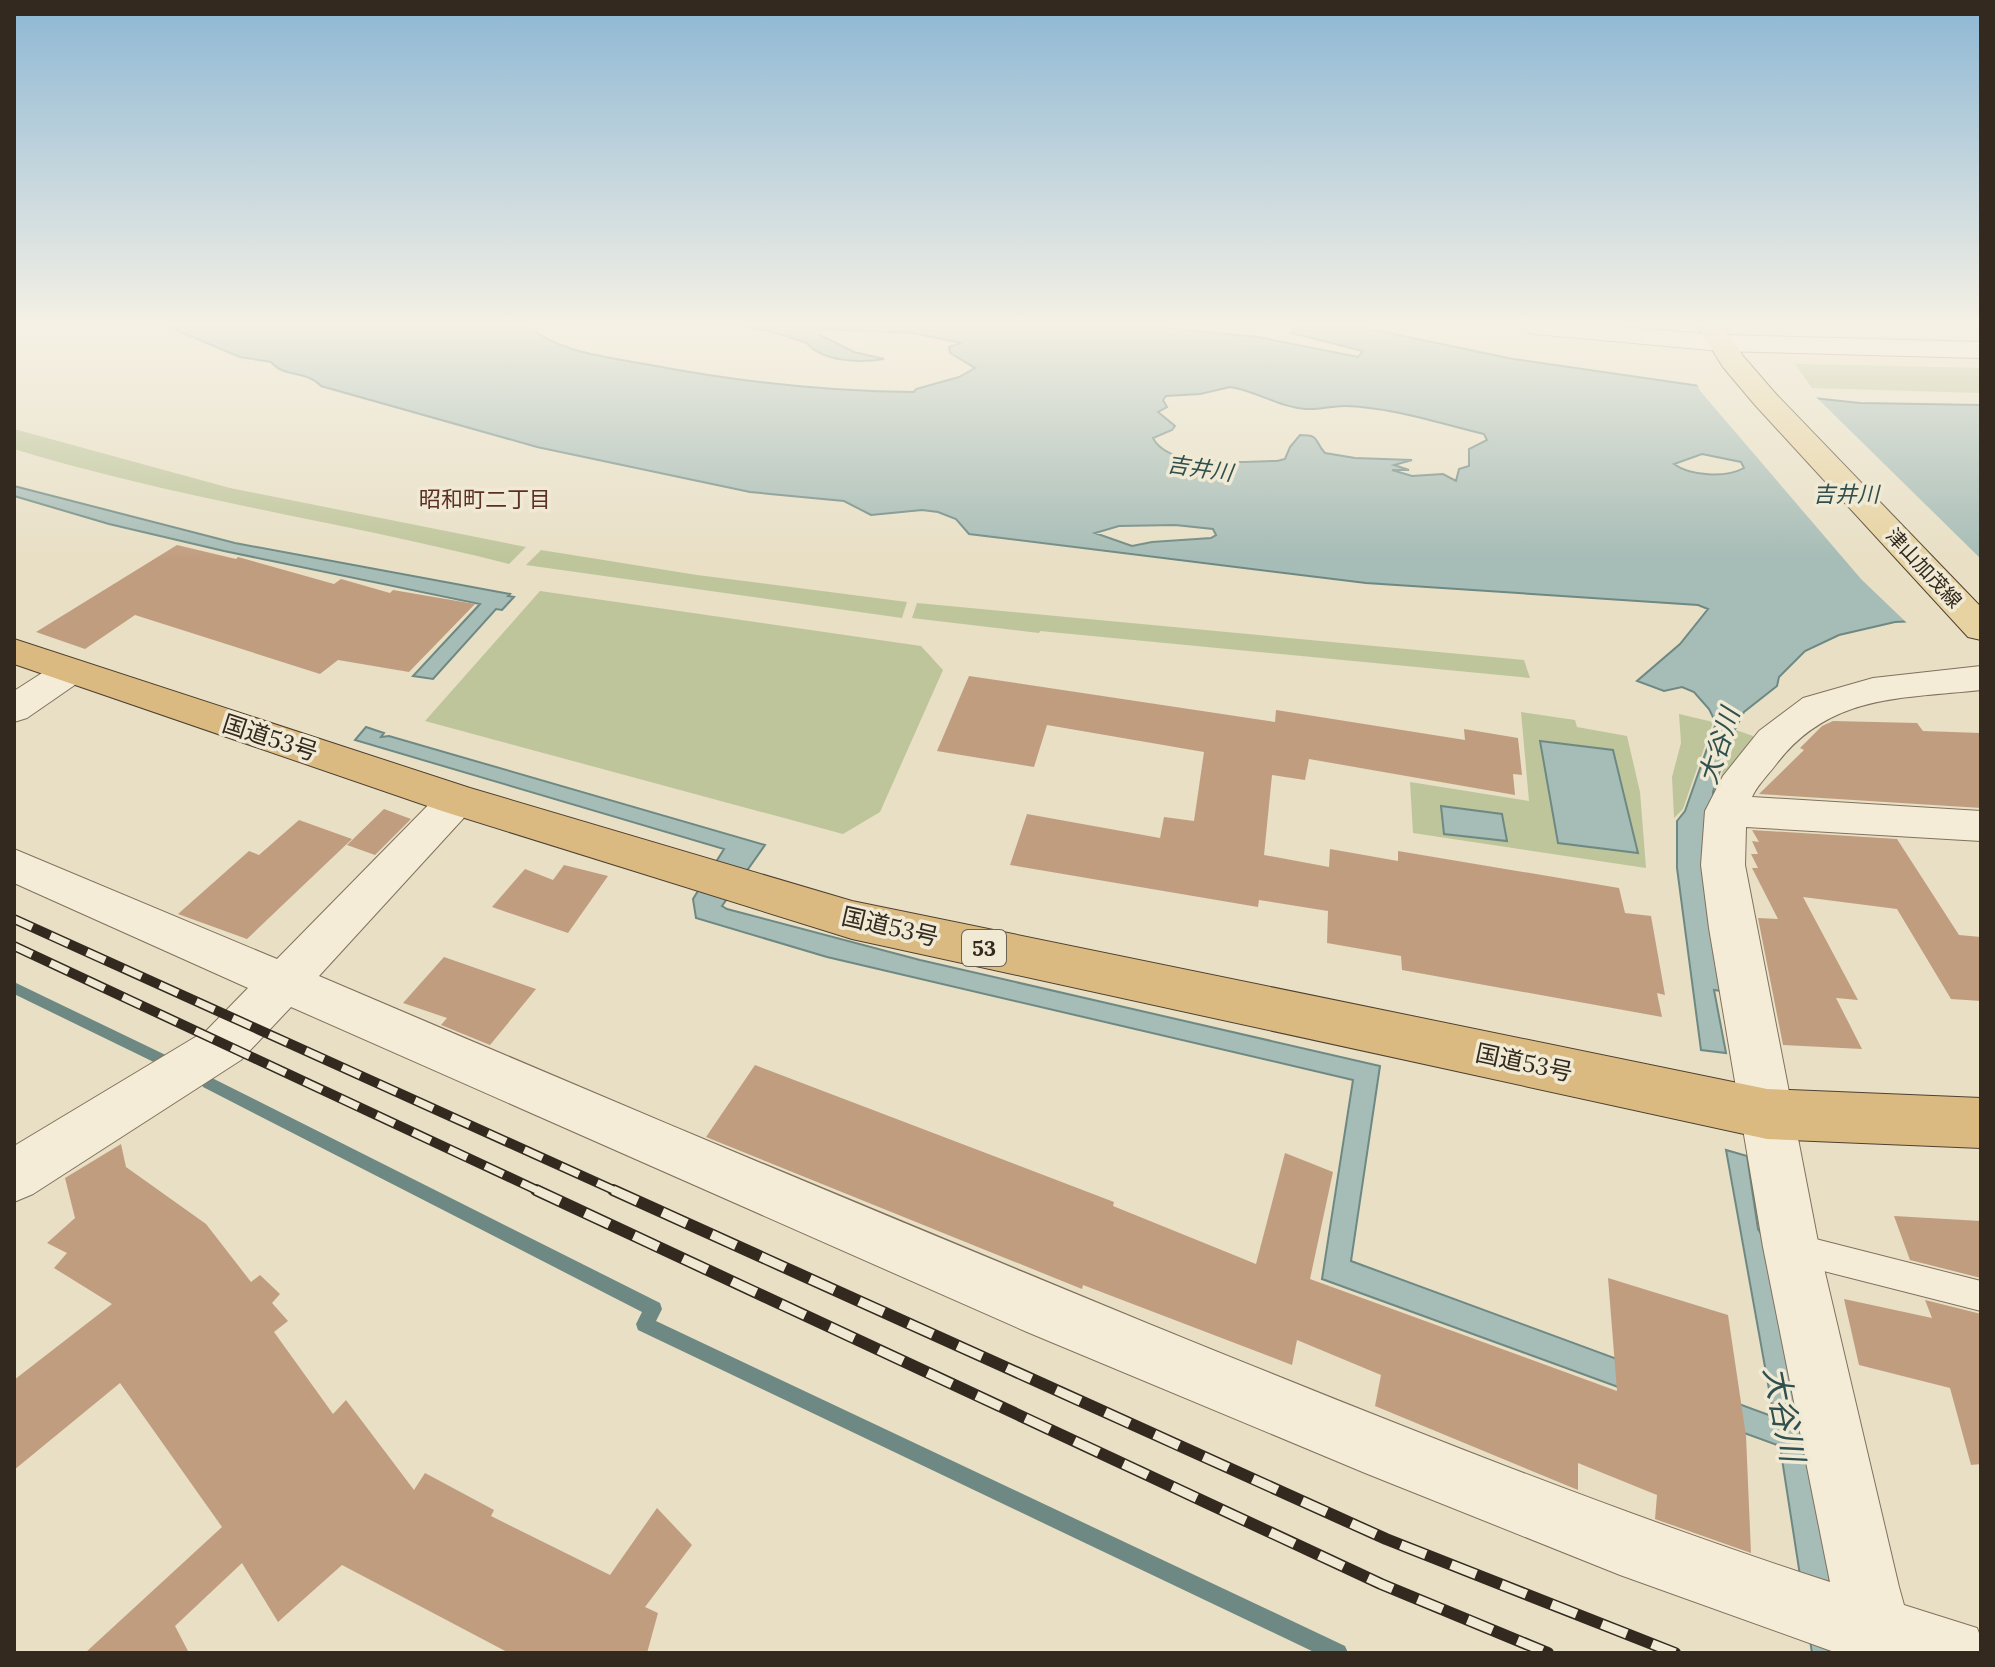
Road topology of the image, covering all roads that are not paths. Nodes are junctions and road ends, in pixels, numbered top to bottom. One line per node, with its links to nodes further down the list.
1 (1770, 405): 2 (main road, 津山加茂線)
2 (1981, 629)
3 (14, 651): 4 (highway, 国道53号 / 53)
4 (69, 672): 6 (street); 7 (highway, 国道53号 / 53)
5 (1981, 678): 8 (street)
6 (14, 709)
7 (457, 800): 11 (street); 12 (highway, 国道53号 / 53)
8 (1726, 811): 9 (street); 12 (street)
9 (1981, 826)
10 (14, 865): 11 (street)
11 (284, 982): 14 (street); 17 (street)
12 (1767, 1114): 13 (highway, 国道53号 / 53); 15 (street)
13 (1981, 1123)
14 (14, 1176)
15 (1791, 1247): 16 (lane); 17 (street)
16 (1981, 1296)
17 (1868, 1629): 18 (street)
18 (1952, 1653)

